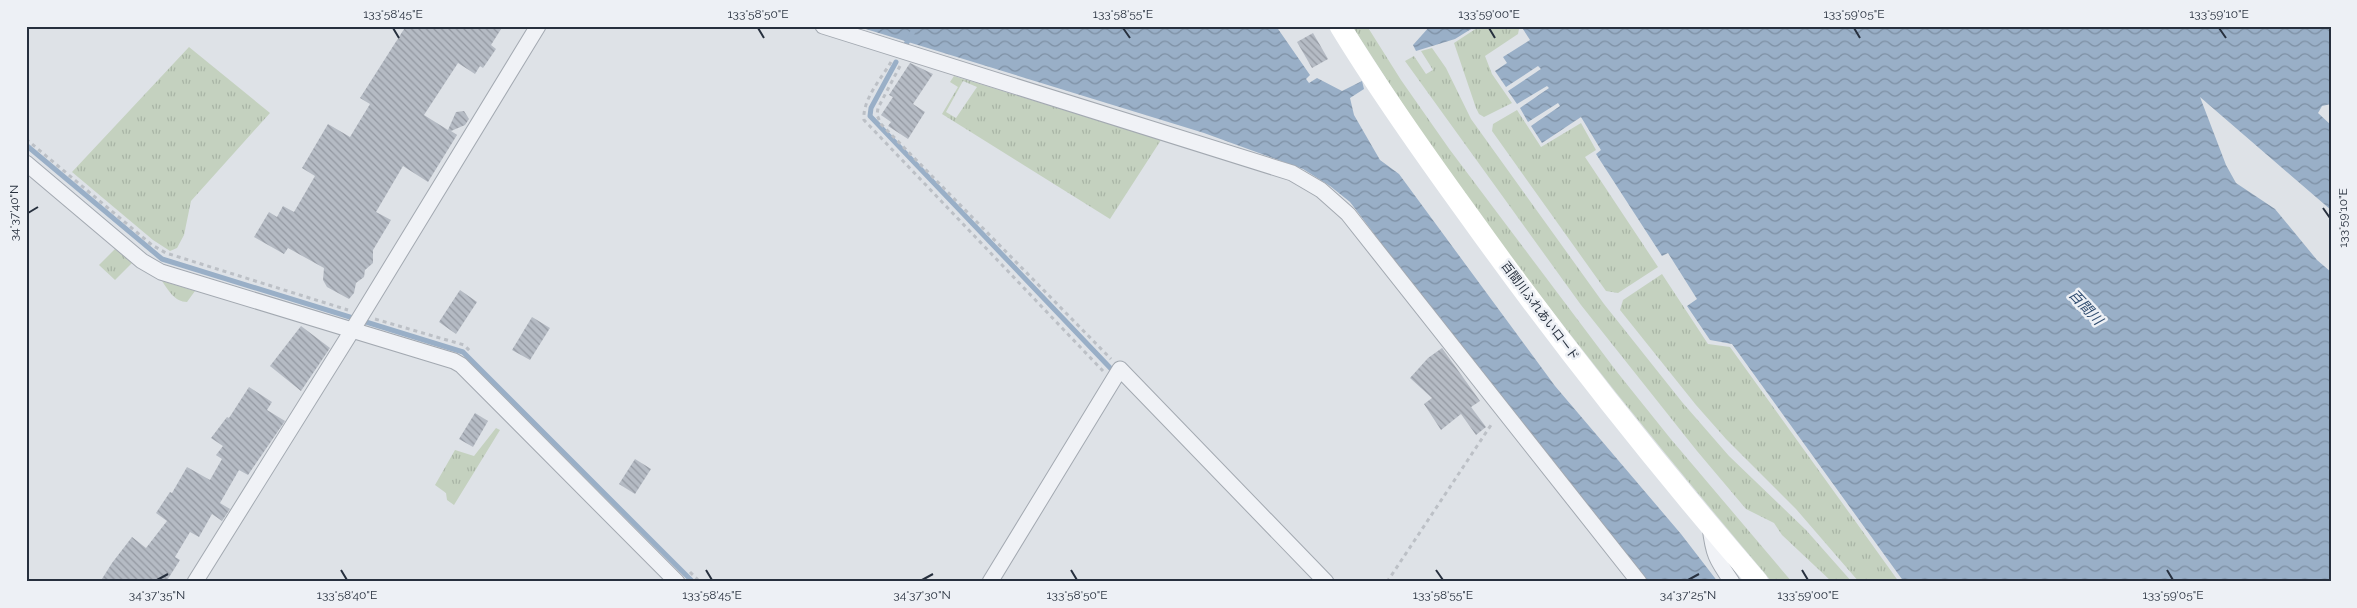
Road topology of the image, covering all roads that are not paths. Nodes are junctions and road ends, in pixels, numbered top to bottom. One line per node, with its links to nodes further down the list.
1 (538, 26): 5 (street)
2 (823, 26): 11 (street)
3 (1340, 26): 6 (street, 百間川ふれあいロード)
4 (26, 163): 5 (street)
5 (358, 320): 7 (street); 8 (street)
6 (1710, 526): 12 (street); 13 (street, 百間川ふれあいロード)
7 (195, 582)
8 (676, 582)
9 (990, 582): 10 (street)
10 (1326, 582)
11 (1640, 582)
12 (1732, 582)
13 (1758, 582)

